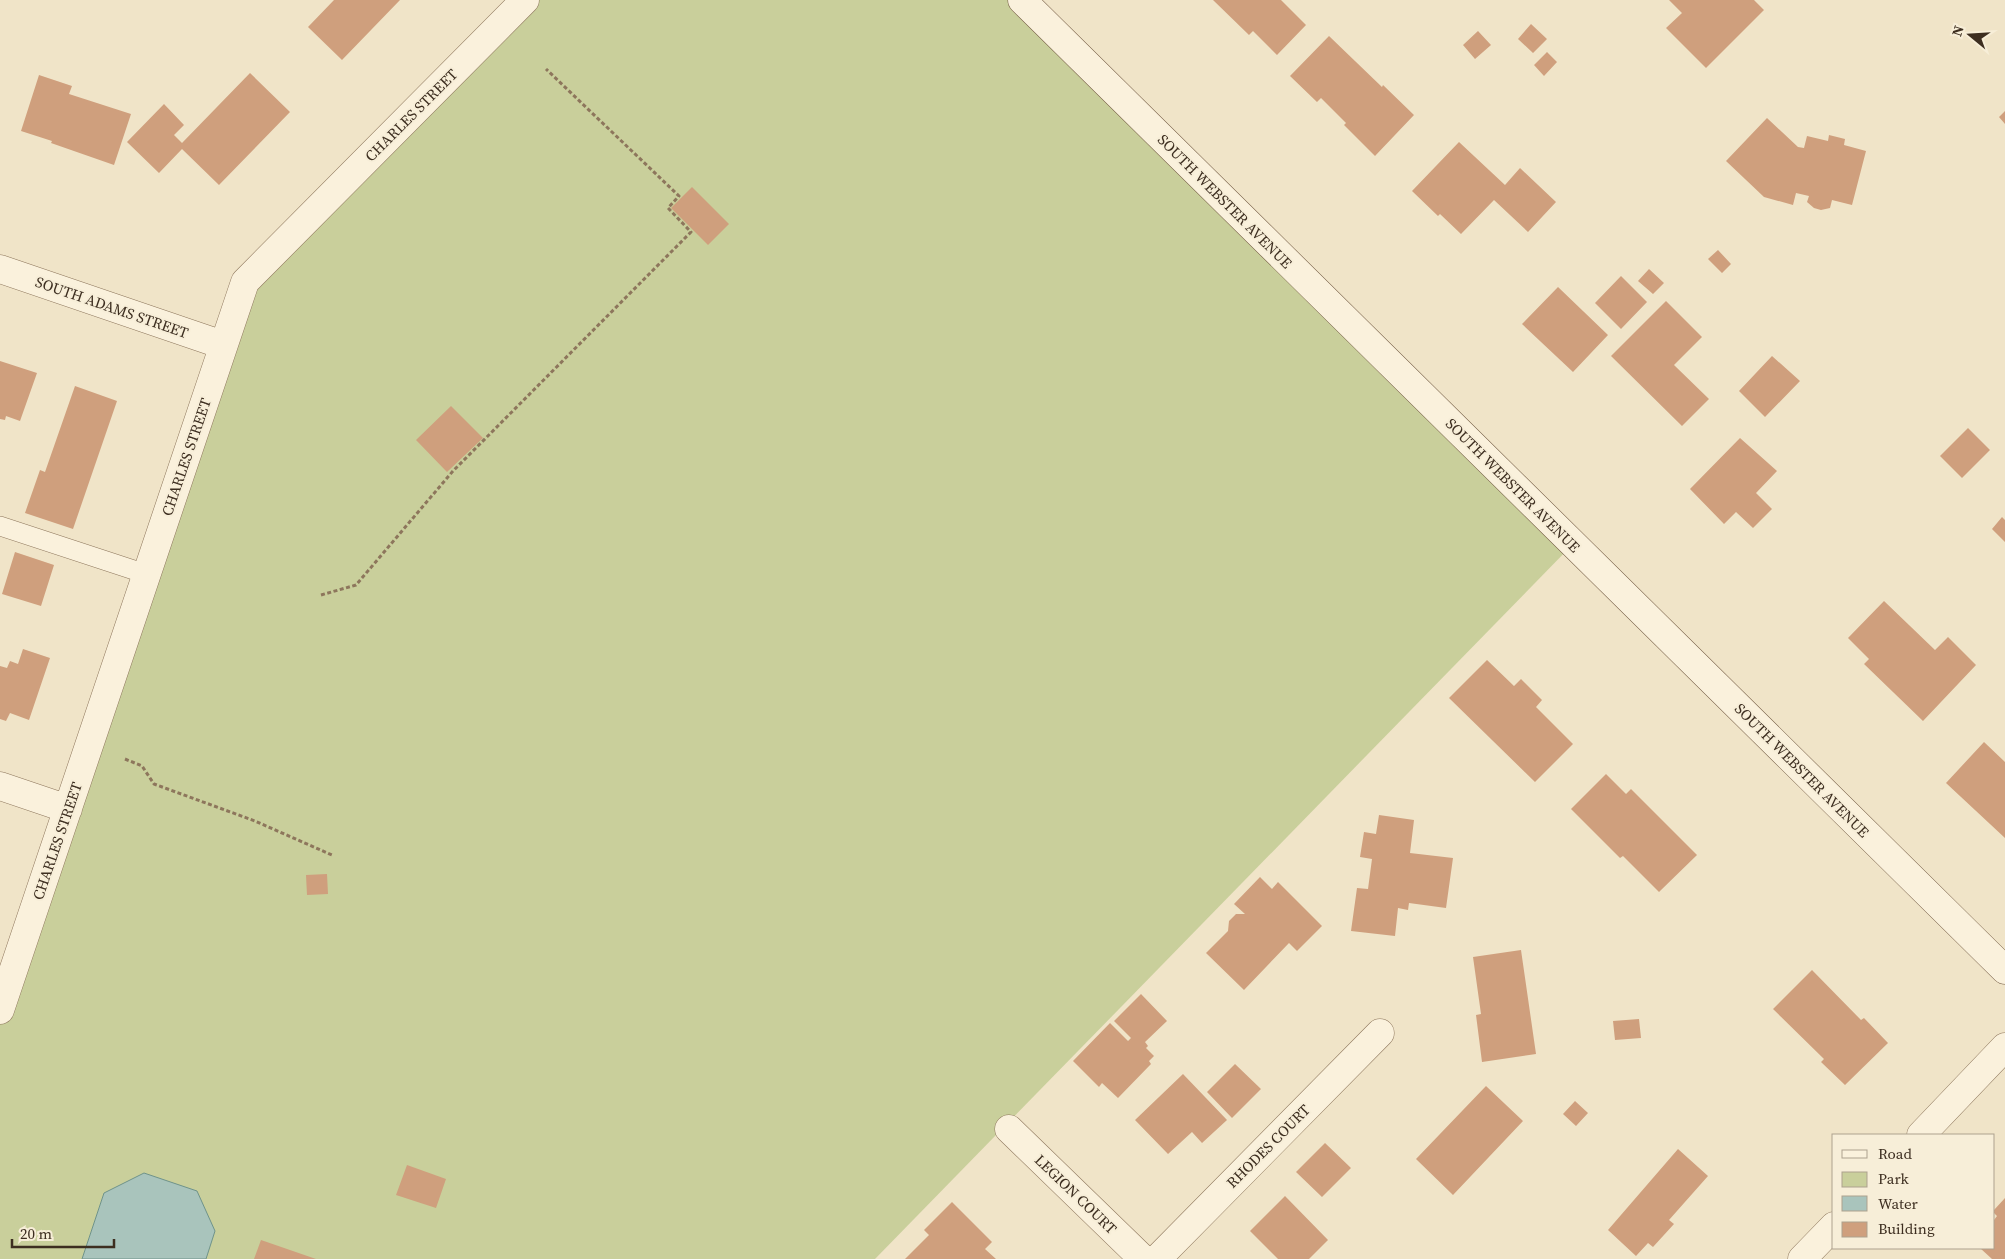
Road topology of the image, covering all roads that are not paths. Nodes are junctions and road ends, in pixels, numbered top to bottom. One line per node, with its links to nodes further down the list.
1 (525, 0): 4 (street, CHARLES STREET)
2 (1022, 0): 9 (street, SOUTH WEBSTER AVENUE)
3 (0, 269): 4 (street, SOUTH ADAMS STREET)
4 (223, 345): 6 (street, CHARLES STREET)
5 (0, 526): 6 (lane)
6 (146, 574): 8 (street, CHARLES STREET)
7 (0, 786): 8 (street)
8 (68, 809): 10 (street, CHARLES STREET)
9 (2005, 970)
10 (0, 1010)
11 (1380, 1032): 17 (street, RHODES COURT)
12 (2005, 1047): 14 (street)
13 (1009, 1129): 16 (street, LEGION COURT)
14 (1922, 1134)
15 (1832, 1228): 18 (street)
16 (1143, 1259)
17 (1157, 1259)
18 (1802, 1259)

